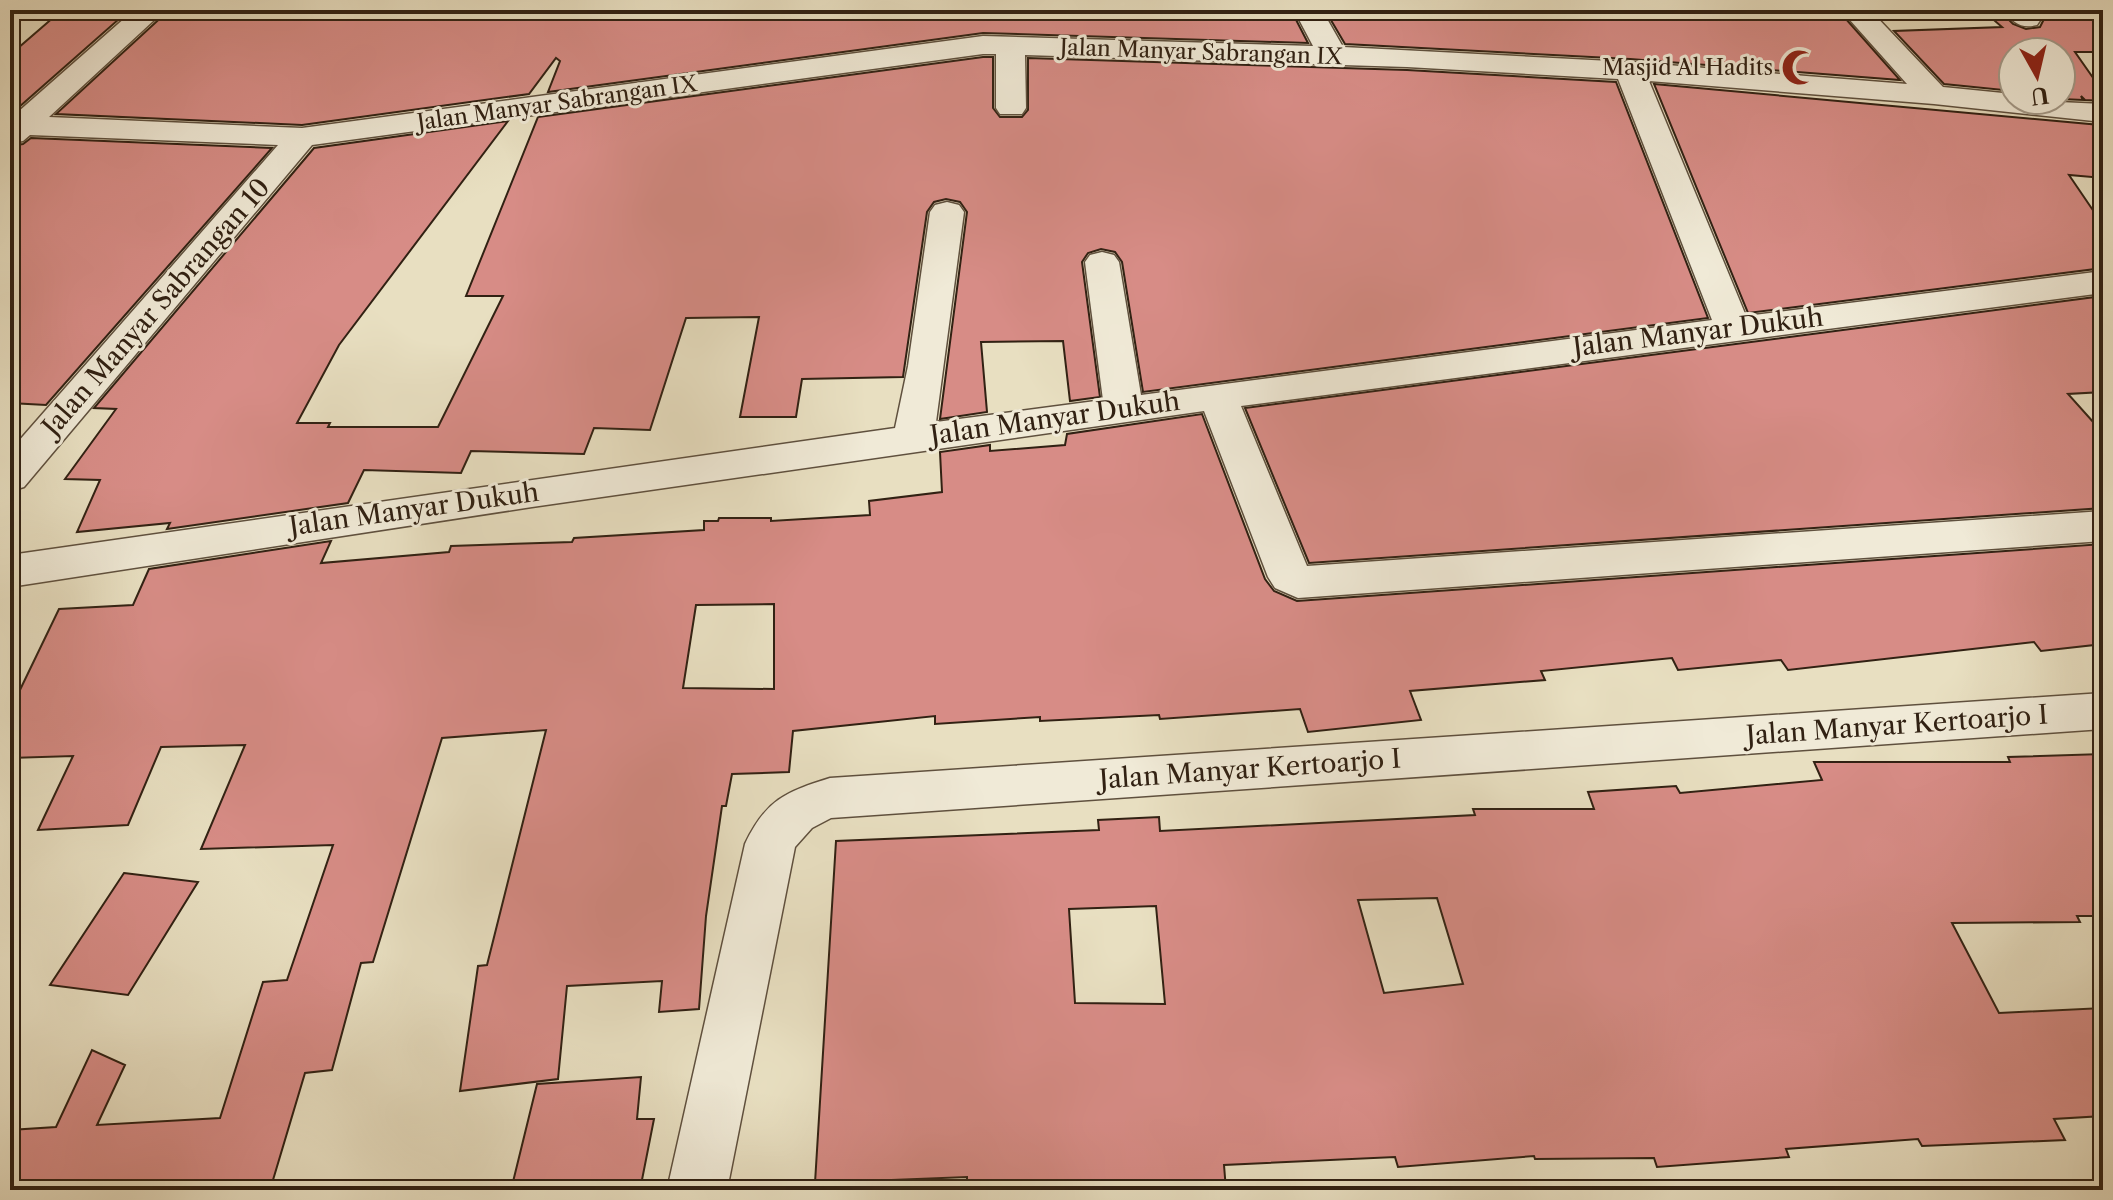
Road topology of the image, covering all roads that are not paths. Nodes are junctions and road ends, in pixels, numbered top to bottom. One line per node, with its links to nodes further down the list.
1 (151, 10): 10 (street)
2 (1308, 10): 5 (street)
3 (1855, 10): 7 (street)
4 (989, 37): 5 (street, Jalan Manyar Sabrangan IX); 8 (street); 11 (street, Jalan Manyar Sabrangan IX)
5 (1333, 56): 6 (street, Jalan Manyar Sabrangan IX)
6 (1630, 71): 7 (street, Jalan Manyar Sabrangan IX); 15 (street)
7 (1934, 95): 9 (street, Jalan Manyar Sabrangan IX)
8 (1011, 108)
9 (2103, 113)
10 (16, 130): 11 (street, Jalan Manyar Sabrangan IX)
11 (302, 137): 19 (street, Jalan Manyar Sabrangan 10)
12 (947, 212): 18 (street)
13 (1102, 262): 17 (street)
14 (2103, 282): 15 (street, Jalan Manyar Dukuh)
15 (1733, 328): 16 (street, Jalan Manyar Dukuh)
16 (1218, 396): 17 (street, Jalan Manyar Dukuh); 20 (street)
17 (1124, 409): 18 (street, Jalan Manyar Dukuh)
18 (913, 438): 21 (street, Jalan Manyar Dukuh)
19 (10, 477)
20 (2103, 526)
21 (10, 571)
22 (2103, 711): 23 (street, Jalan Manyar Kertoarjo I)
23 (697, 1190)

